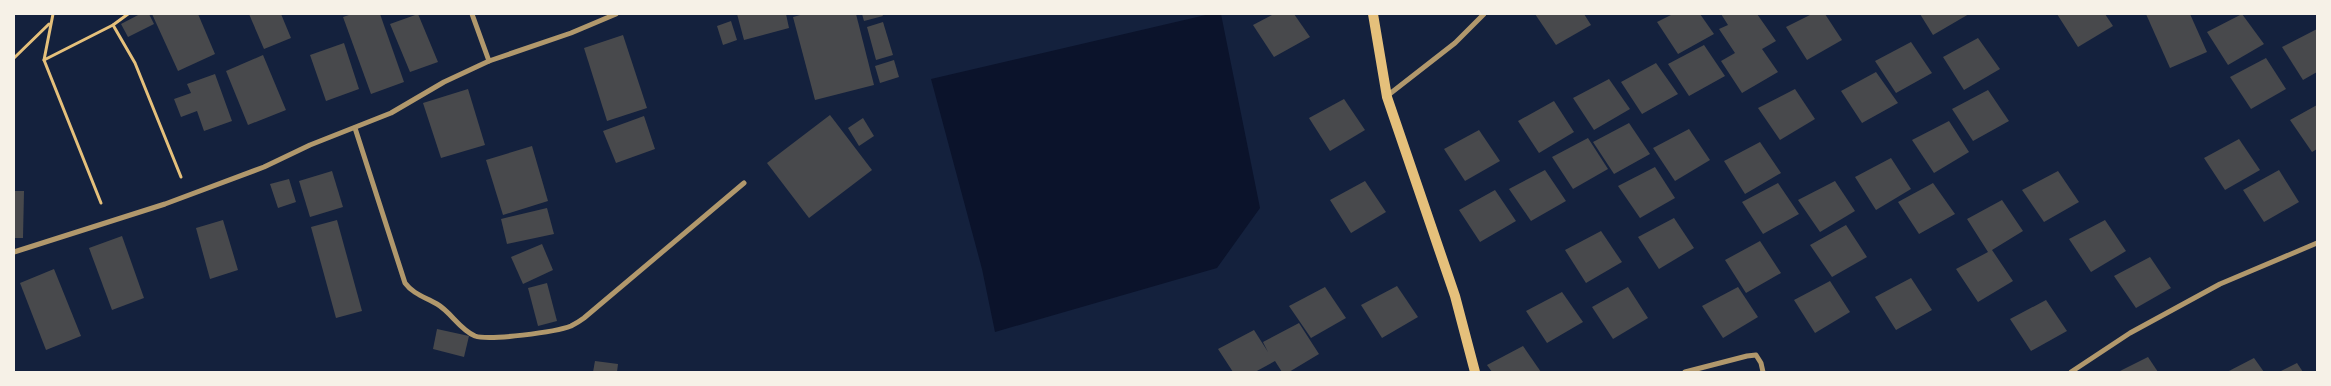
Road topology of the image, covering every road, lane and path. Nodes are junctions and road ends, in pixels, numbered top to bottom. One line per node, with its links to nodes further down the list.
1 (53, 14): 7 (path)
2 (128, 14): 8 (path)
3 (472, 14): 11 (street)
4 (616, 14): 11 (street)
5 (1372, 14): 12 (main road)
6 (1484, 14): 12 (street)
7 (49, 24): 9 (path); 10 (path)
8 (113, 25): 10 (path); 15 (path)
9 (14, 58)
10 (44, 60): 16 (path)
11 (489, 62): 13 (street)
12 (1387, 96): 19 (main road)
13 (355, 128): 14 (street); 15 (street)
14 (744, 182)
15 (188, 196): 16 (street)
16 (108, 222): 18 (street)
17 (2317, 243): 22 (street)
18 (14, 252)
19 (1475, 372)
20 (1685, 372): 21 (street)
21 (1763, 372)
22 (2071, 372)

